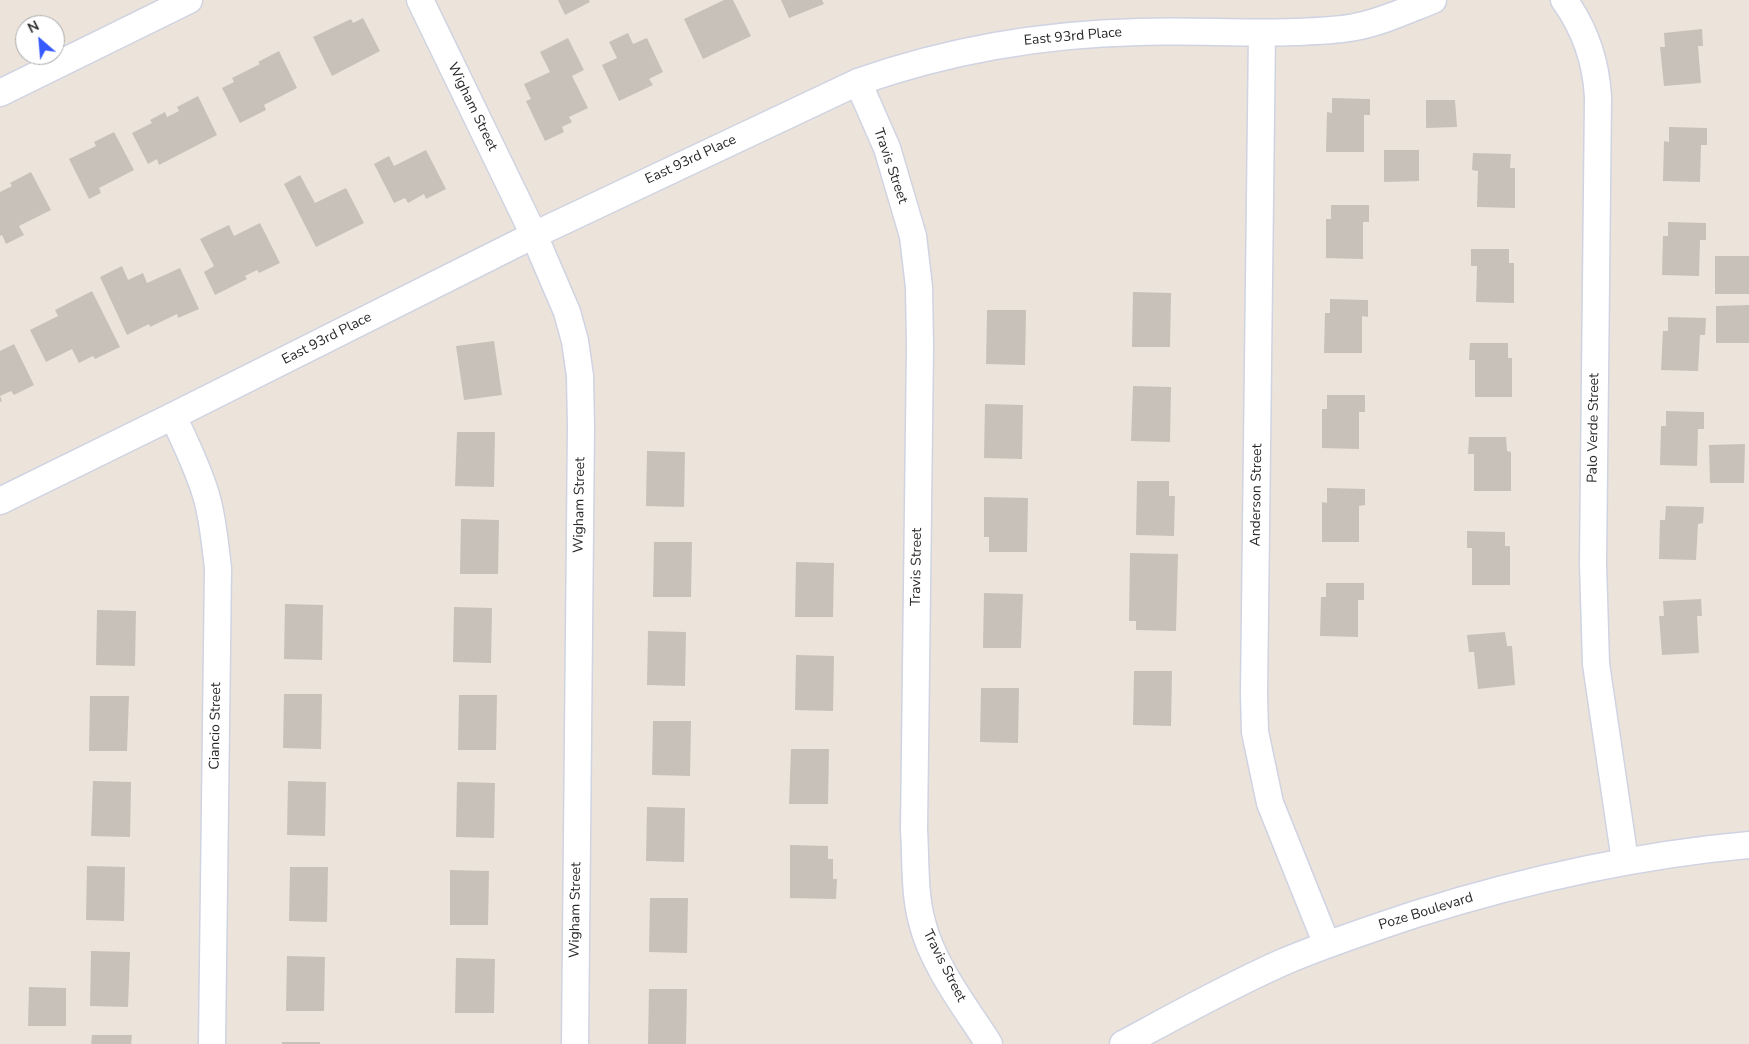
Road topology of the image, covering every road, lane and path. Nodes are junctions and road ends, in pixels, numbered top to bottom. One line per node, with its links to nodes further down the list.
1 (189, 0): 7 (street)
2 (420, 0): 8 (street, Wigham Street)
3 (1433, 0): 5 (street, East 93rd Place)
4 (1564, 0): 12 (street, Palo Verde Street)
5 (1262, 33): 6 (street, East 93rd Place); 13 (street, Anderson Street)
6 (858, 82): 8 (street, East 93rd Place); 16 (street, Travis Street)
7 (0, 93)
8 (534, 235): 9 (street, East 93rd Place); 15 (street, Wigham Street)
9 (174, 416): 10 (street, East 93rd Place); 14 (street, Ciancio Street)
10 (0, 501)
11 (1749, 845): 12 (street, Poze Boulevard)
12 (1625, 861): 13 (street, Poze Boulevard)
13 (1327, 945): 17 (street, Poze Boulevard)
14 (212, 1044)
15 (575, 1044)
16 (989, 1044)
17 (1123, 1044)

